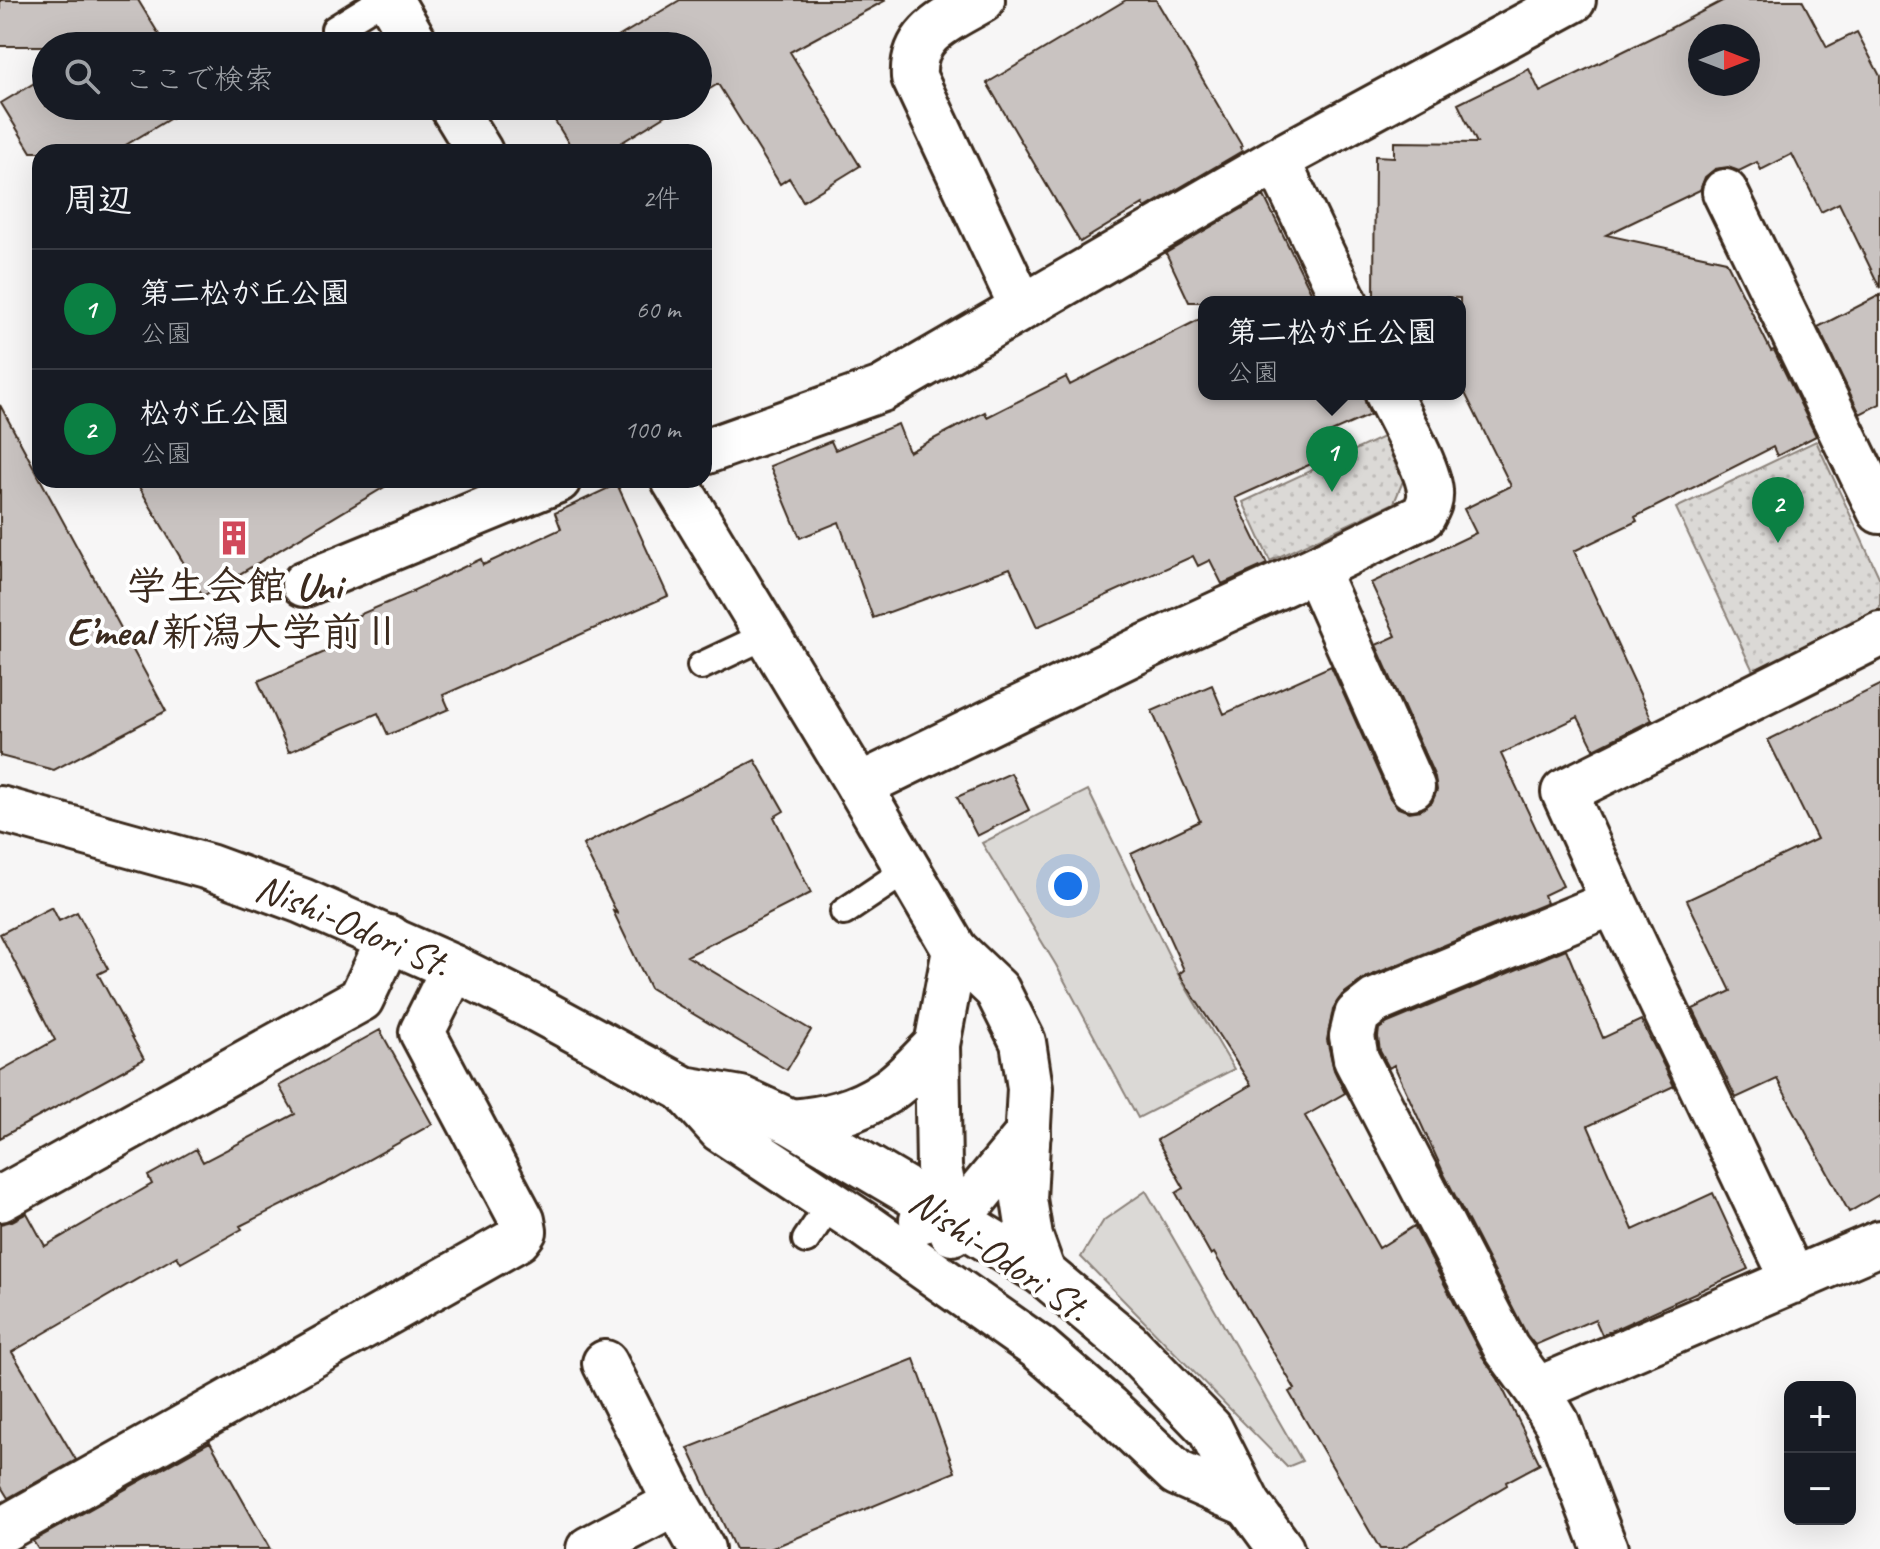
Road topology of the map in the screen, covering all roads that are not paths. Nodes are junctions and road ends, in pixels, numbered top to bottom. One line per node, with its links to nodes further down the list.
1 (382, 0): 5 (lane)
2 (390, 0): 6 (street)
3 (982, 0): 12 (street)
4 (1573, 0): 9 (street)
5 (335, 29)
6 (409, 32)
7 (461, 120): 8 (street)
8 (475, 144)
9 (1277, 160): 11 (street); 12 (street)
10 (1725, 192): 17 (street)
11 (1342, 296)
12 (1022, 307): 14 (street)
13 (1391, 400): 18 (street)
14 (712, 449)
15 (538, 488): 19 (street)
16 (679, 488): 21 (street)
17 (1880, 511)
18 (1315, 569): 23 (street); 24 (street)
19 (304, 584)
20 (1880, 634): 27 (street)
21 (767, 635): 22 (lane); 23 (street)
22 (701, 666)
23 (859, 786): 26 (street)
24 (1412, 787)
25 (0, 809): 29 (street, Nishi-Odori St.)
26 (908, 869): 28 (lane); 30 (street)
27 (1614, 902): 42 (street); 45 (street)
28 (844, 912)
29 (390, 938): 31 (street, Nishi-Odori St.); 36 (street)
30 (955, 950): 32 (street); 35 (street)
31 (454, 968): 33 (street, Nishi-Odori St.); 48 (street)
32 (937, 1045): 34 (street); 38 (street)
33 (684, 1089): 34 (street, Nishi-Odori St.); 37 (street, Nishi-Odori St.)
34 (791, 1122): 38 (street, Nishi-Odori St.)
35 (1028, 1134): 38 (street); 41 (street)
36 (0, 1199)
37 (849, 1214): 38 (street); 39 (lane); 43 (street, Nishi-Odori St.)
38 (947, 1214): 41 (street, Nishi-Odori St.); 43 (street)
39 (806, 1240)
40 (1880, 1243): 42 (street)
41 (1043, 1273): 47 (street, Nishi-Odori St.)
42 (1794, 1281): 45 (street)
43 (977, 1303): 47 (street, Nishi-Odori St.)
44 (605, 1363): 46 (street)
45 (1537, 1390): 52 (street)
46 (676, 1503): 49 (street); 50 (street)
47 (1248, 1504): 51 (street, Nishi-Odori St.)
48 (0, 1531)
49 (589, 1549)
50 (702, 1549)
51 (1281, 1549)
52 (1605, 1549)

